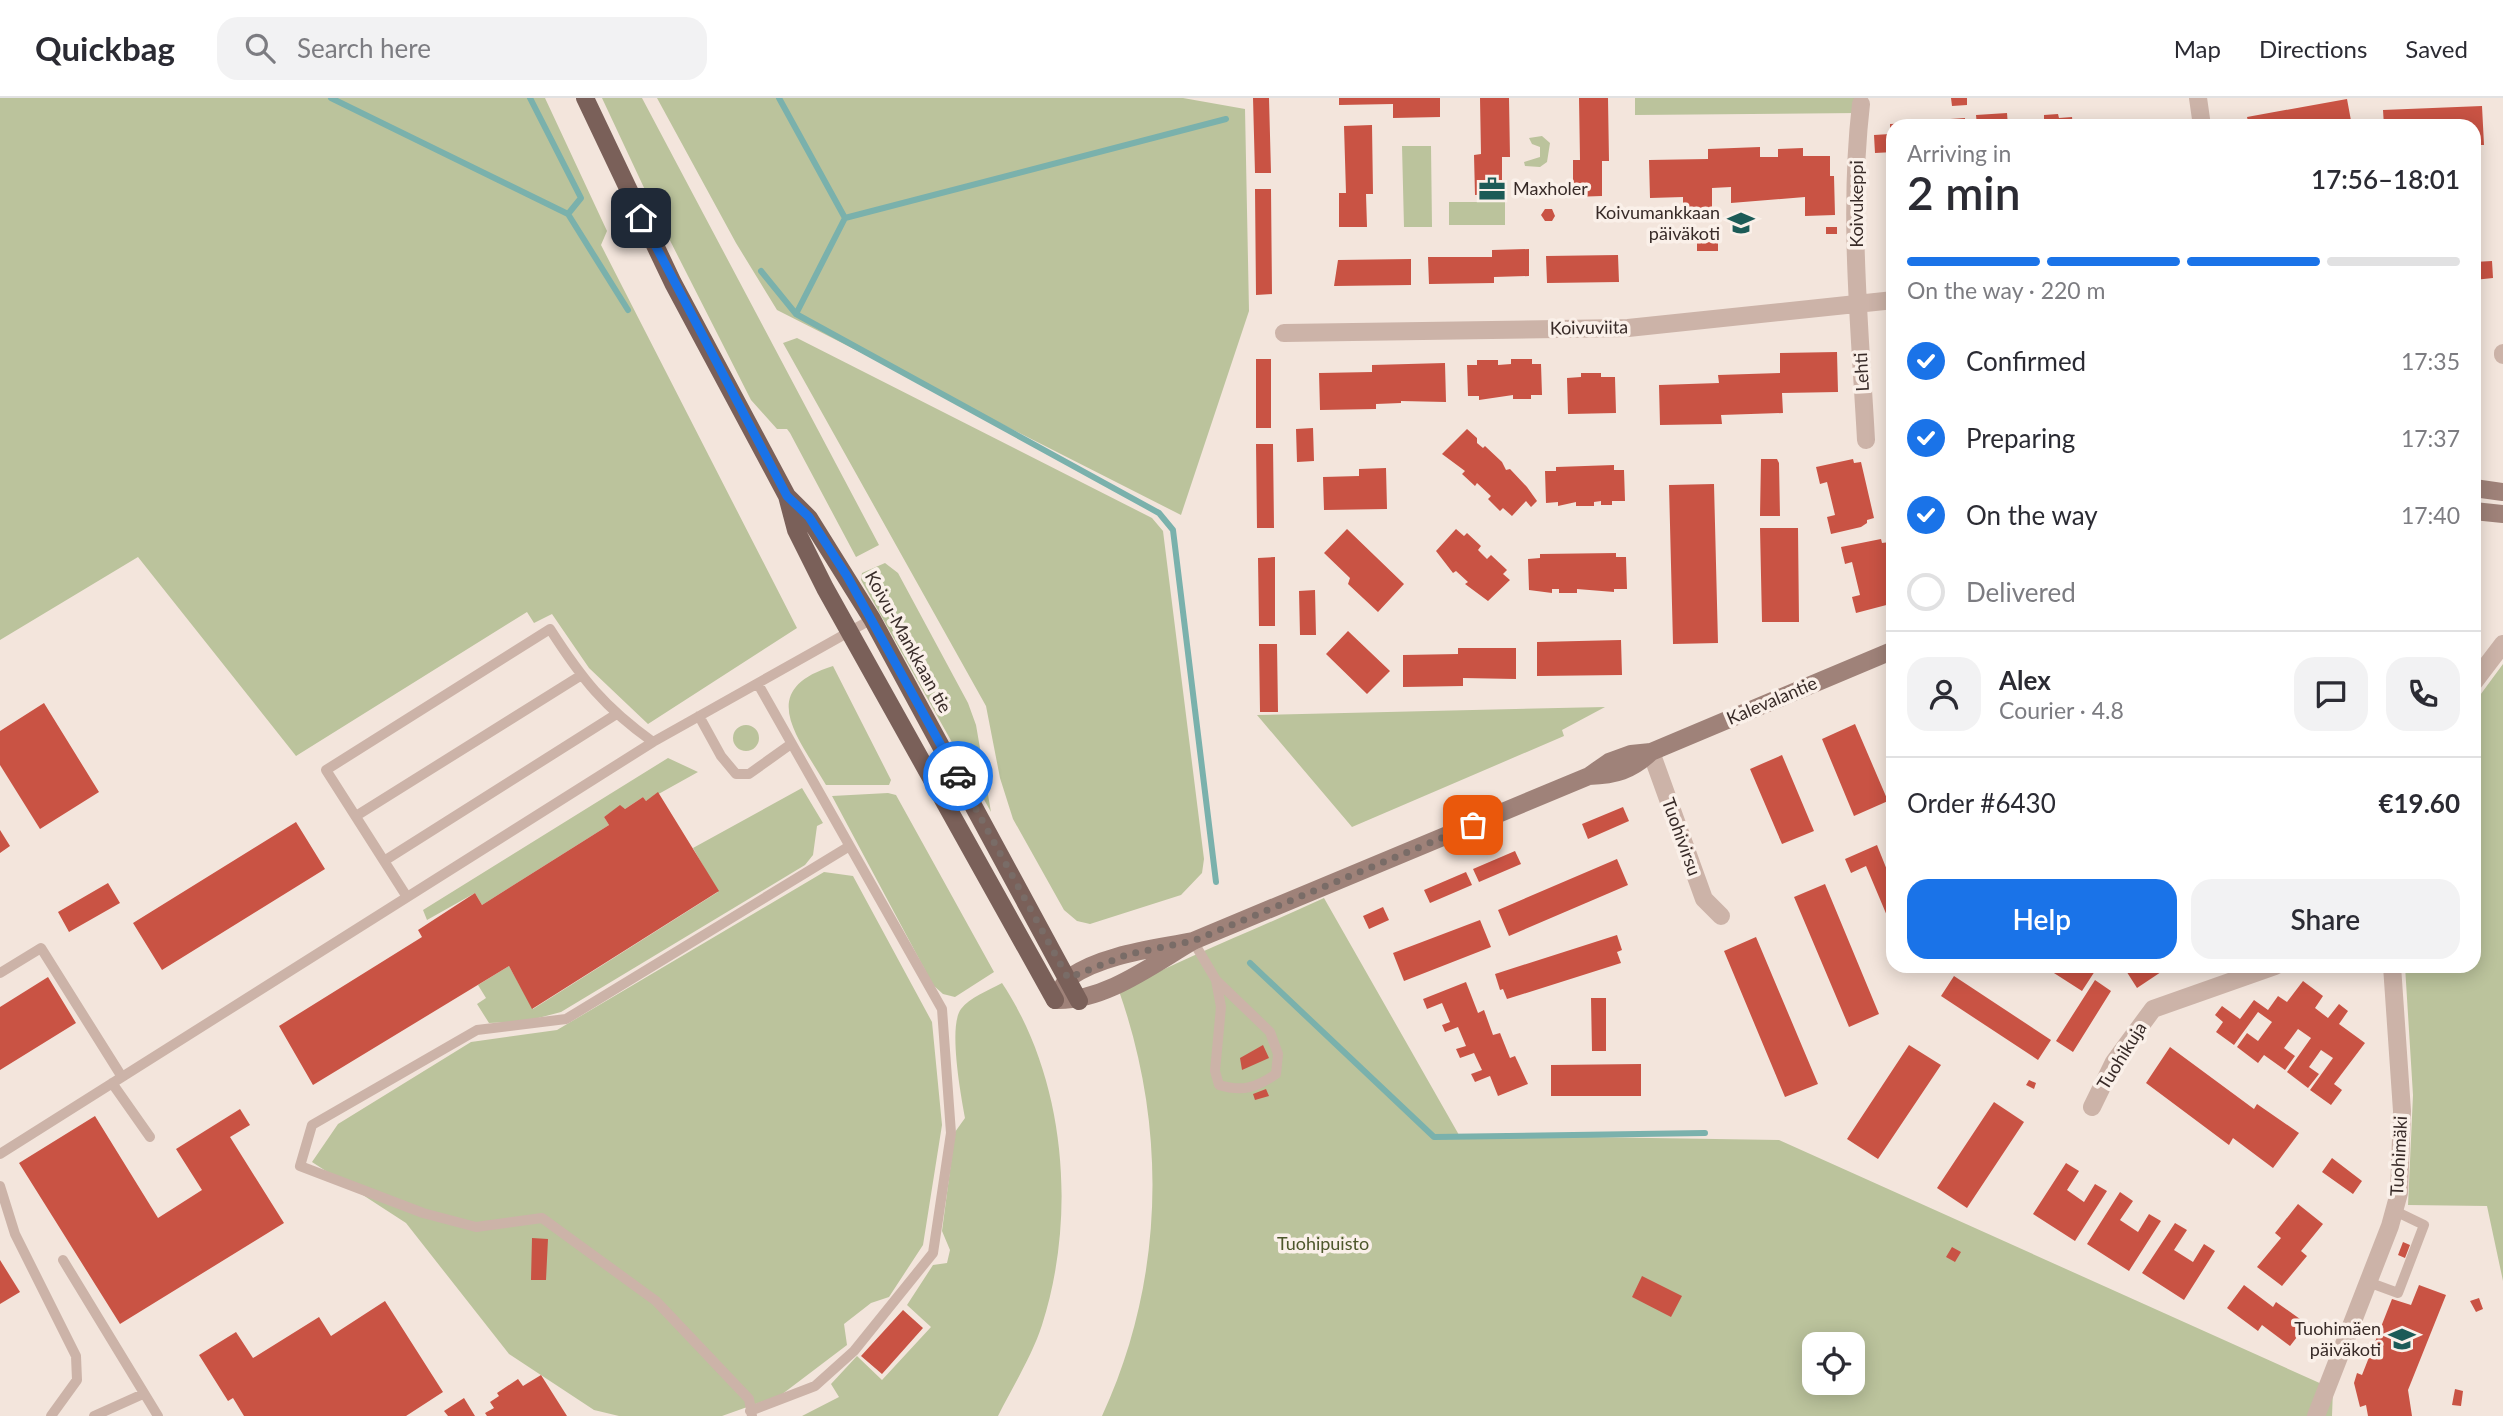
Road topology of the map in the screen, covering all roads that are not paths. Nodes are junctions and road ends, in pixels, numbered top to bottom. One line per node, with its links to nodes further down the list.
1 (585, 98): 11 (main road, Koivu-Mankkaan tie)
2 (2197, 98): 4 (street)
3 (1861, 104): 6 (street, Koivukeppi)
4 (2202, 119)
5 (1886, 301): 6 (street, Koivuviita)
6 (1858, 304): 7 (street, Koivuviita); 8 (street, Lehti)
7 (1284, 333)
8 (1866, 440)
9 (2481, 489): 10 (main road)
10 (2503, 492)
11 (787, 496): 14 (main road, Koivu-Mankkaan tie); 15 (main road, Koivu-Mankkaan tie)
12 (2481, 512): 13 (main road)
13 (2503, 514)
14 (872, 619): 15 (lane); 35 (main road, Koivu-Mankkaan tie)
15 (849, 632): 20 (lane); 37 (main road, Koivu-Mankkaan tie)
16 (2503, 644): 18 (street)
17 (1886, 653): 25 (main road, Kalevalantie)
18 (2481, 673)
19 (580, 676): 21 (lane); 26 (lane); 26 (lane)
20 (758, 684): 22 (lane); 24 (lane)
21 (615, 715): 23 (lane); 28 (lane)
22 (699, 716): 23 (lane); 24 (lane)
23 (653, 742): 29 (lane)
24 (791, 744): 27 (lane)
25 (1651, 752): 30 (street, Tuohivirsu); 31 (main road, Kalevalantie)
26 (356, 816): 28 (lane)
27 (848, 847): 49 (lane); 49 (lane)
28 (384, 861): 29 (lane)
29 (407, 897): 39 (lane)
30 (1721, 916)
31 (1193, 941): 35 (main road, Kalevalantie); 36 (lane); 38 (main road, Kalevalantie)
32 (0, 973): 39 (lane)
33 (2255, 973): 41 (street, Tuohikuja)
34 (2392, 973): 45 (street, Tuohimäki)
35 (1068, 978): 37 (main road); 38 (main road, Koivu-Mankkaan tie)
36 (1216, 980): 36 (lane)
37 (1055, 1000): 38 (main road, Kalevalantie)
38 (1079, 1001)
39 (122, 1077): 40 (lane)
40 (112, 1083): 42 (lane); 43 (lane)
41 (2092, 1107)
42 (150, 1138)
43 (0, 1154)
44 (0, 1186): 50 (lane)
45 (2395, 1211): 47 (street, Tuohimäki); 47 (lane)
46 (63, 1260): 48 (lane)
47 (2368, 1282): 53 (street, Tuohimäki)
48 (143, 1395): 51 (lane); 52 (lane)
49 (751, 1413)
50 (51, 1416)
51 (94, 1416)
52 (158, 1416)
53 (2316, 1416)

